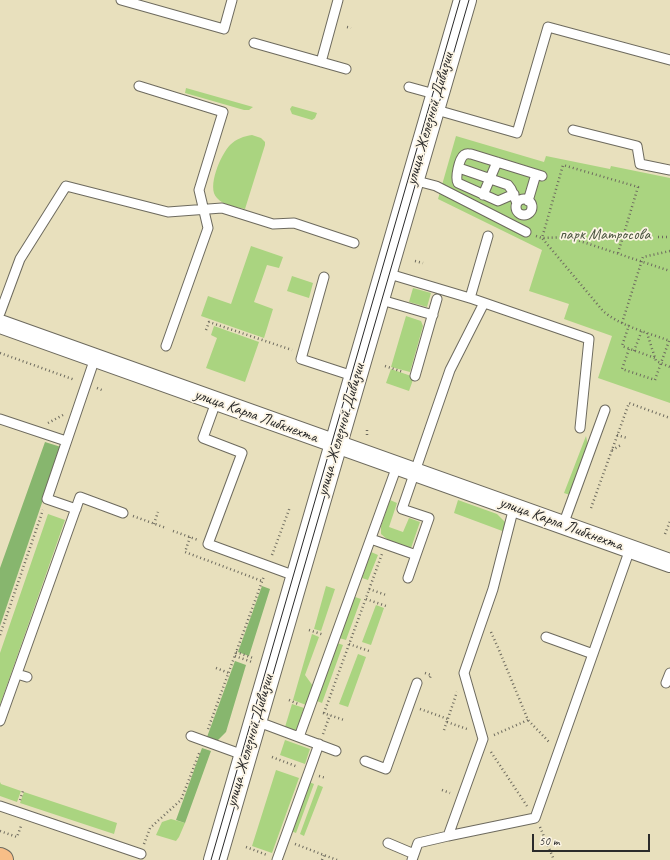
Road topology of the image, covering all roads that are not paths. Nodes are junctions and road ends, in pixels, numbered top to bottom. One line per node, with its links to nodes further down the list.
1 (121, 0): 2 (lane)
2 (232, 0)
3 (338, 0): 7 (lane)
4 (465, 0): 11 (street, улица Железной Дивизии)
5 (254, 44): 7 (lane)
6 (670, 60): 11 (lane)
7 (321, 62): 8 (lane)
8 (346, 69)
9 (139, 86): 21 (lane)
10 (409, 87): 11 (lane)
11 (435, 102): 17 (street, улица Железной Дивизии)
12 (574, 130): 15 (lane)
13 (497, 162): 14 (lane); 16 (lane); 20 (lane)
14 (459, 168): 16 (lane); 18 (lane)
15 (670, 170)
16 (490, 179): 18 (lane); 19 (lane)
17 (413, 180): 22 (lane); 25 (street, улица Железной Дивизии)
18 (484, 195): 19 (lane)
19 (515, 199): 20 (lane); 22 (lane)
20 (528, 200): 22 (lane)
21 (203, 209): 24 (lane); 31 (lane); 34 (lane)
22 (525, 215)
23 (488, 236): 28 (lane)
24 (354, 243)
25 (386, 273): 28 (lane); 29 (street, улица Железной Дивизии)
26 (324, 277): 37 (lane)
27 (438, 298): 32 (lane)
28 (470, 298): 30 (lane)
29 (378, 300): 32 (lane); 37 (street, улица Железной Дивизии)
30 (484, 303): 41 (lane); 45 (lane)
31 (0, 313)
32 (433, 315): 36 (lane)
33 (0, 324): 35 (street, улица Карла Либкнехта)
34 (166, 346)
35 (95, 358): 38 (street, улица Карла Либкнехта); 42 (lane)
36 (415, 376)
37 (356, 377): 43 (street, улица Железной Дивизии)
38 (216, 402): 43 (street, улица Карла Либкнехта); 54 (lane)
39 (605, 410): 49 (lane)
40 (0, 419): 42 (lane)
41 (580, 428)
42 (66, 441): 47 (lane)
43 (337, 445): 44 (street, улица Карла Либкнехта); 54 (street, улица Железной Дивизии)
44 (397, 466): 45 (street, улица Карла Либкнехта); 50 (lane)
45 (415, 472): 46 (street, улица Карла Либкнехта); 52 (lane)
46 (514, 507): 49 (street, улица Карла Либкнехта); 72 (lane)
47 (76, 509): 48 (lane); 59 (lane)
48 (123, 512)
49 (563, 525): 51 (street, улица Карла Либкнехта)
50 (371, 539): 52 (lane); 66 (lane)
51 (630, 549): 53 (street, улица Карла Либкнехта); 57 (lane)
52 (416, 555): 55 (lane)
53 (670, 563)
54 (298, 577): 64 (street, улица Железной Дивизии)
55 (408, 578)
56 (546, 637): 57 (lane)
57 (593, 654): 72 (lane)
58 (670, 673): 62 (lane)
59 (17, 674): 60 (lane); 63 (lane)
60 (27, 677)
61 (417, 683): 70 (lane)
62 (666, 683)
63 (0, 721)
64 (256, 721): 66 (lane); 69 (street, улица Железной Дивизии)
65 (191, 736): 69 (lane)
66 (300, 737): 67 (lane)
67 (319, 744): 68 (lane); 76 (lane)
68 (336, 751)
69 (246, 756): 77 (street, улица Железной Дивизии)
70 (365, 761)
71 (0, 806): 74 (lane)
72 (448, 836): 75 (lane)
73 (388, 843): 75 (lane)
74 (141, 854)
75 (413, 857)
76 (274, 858)
77 (215, 860)

